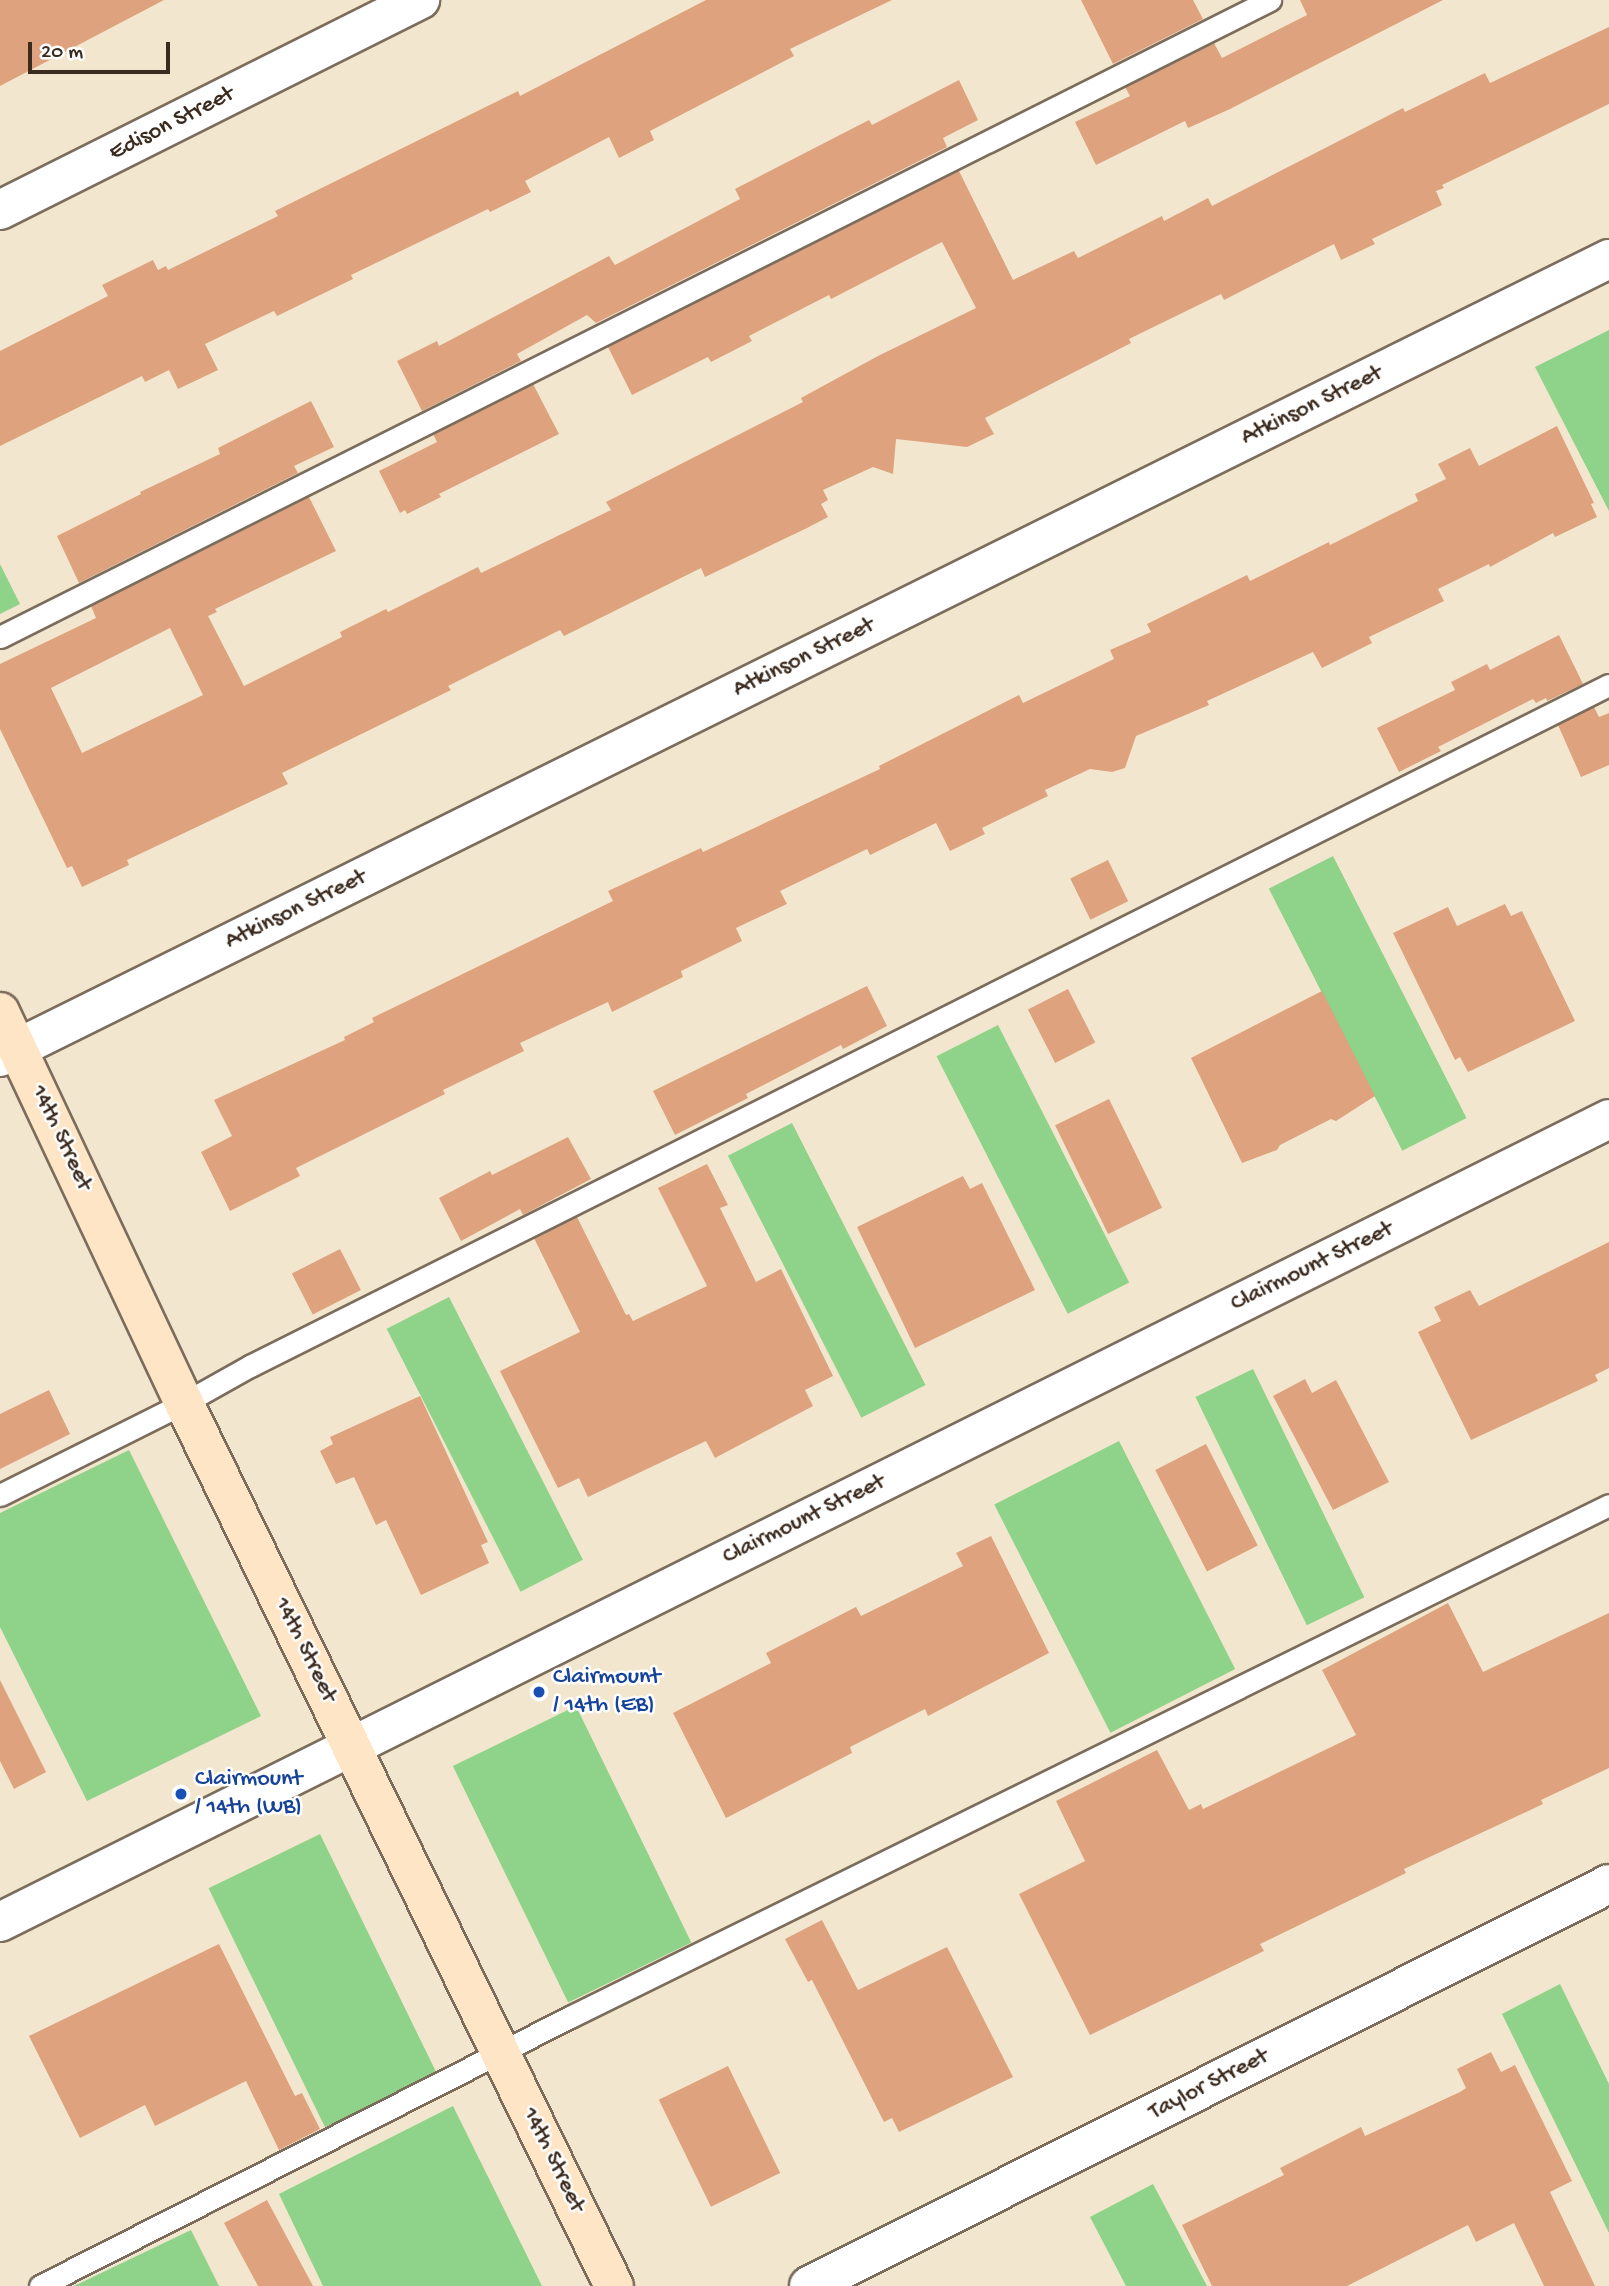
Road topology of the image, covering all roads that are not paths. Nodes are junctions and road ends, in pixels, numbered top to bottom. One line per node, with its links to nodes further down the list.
1 (420, 0): 3 (street, Edison Street)
2 (1270, 0): 5 (lane)
3 (0, 210)
4 (1609, 259): 8 (street, Atkinson Street)
5 (0, 638)
6 (1609, 685): 10 (lane)
7 (0, 1012): 8 (street, 14th Street)
8 (9, 1052): 10 (street, 14th Street)
9 (1609, 1119): 13 (street, Clairmount Street)
10 (184, 1403): 11 (lane); 13 (street, 14th Street)
11 (0, 1495)
12 (1609, 1505): 16 (lane)
13 (351, 1745): 15 (street, Clairmount Street); 16 (street, 14th Street)
14 (1609, 1884): 19 (street, Taylor Street)
15 (0, 1922)
16 (502, 2053): 17 (lane); 18 (street, 14th Street)
17 (40, 2286)
18 (614, 2286)
19 (809, 2286)

